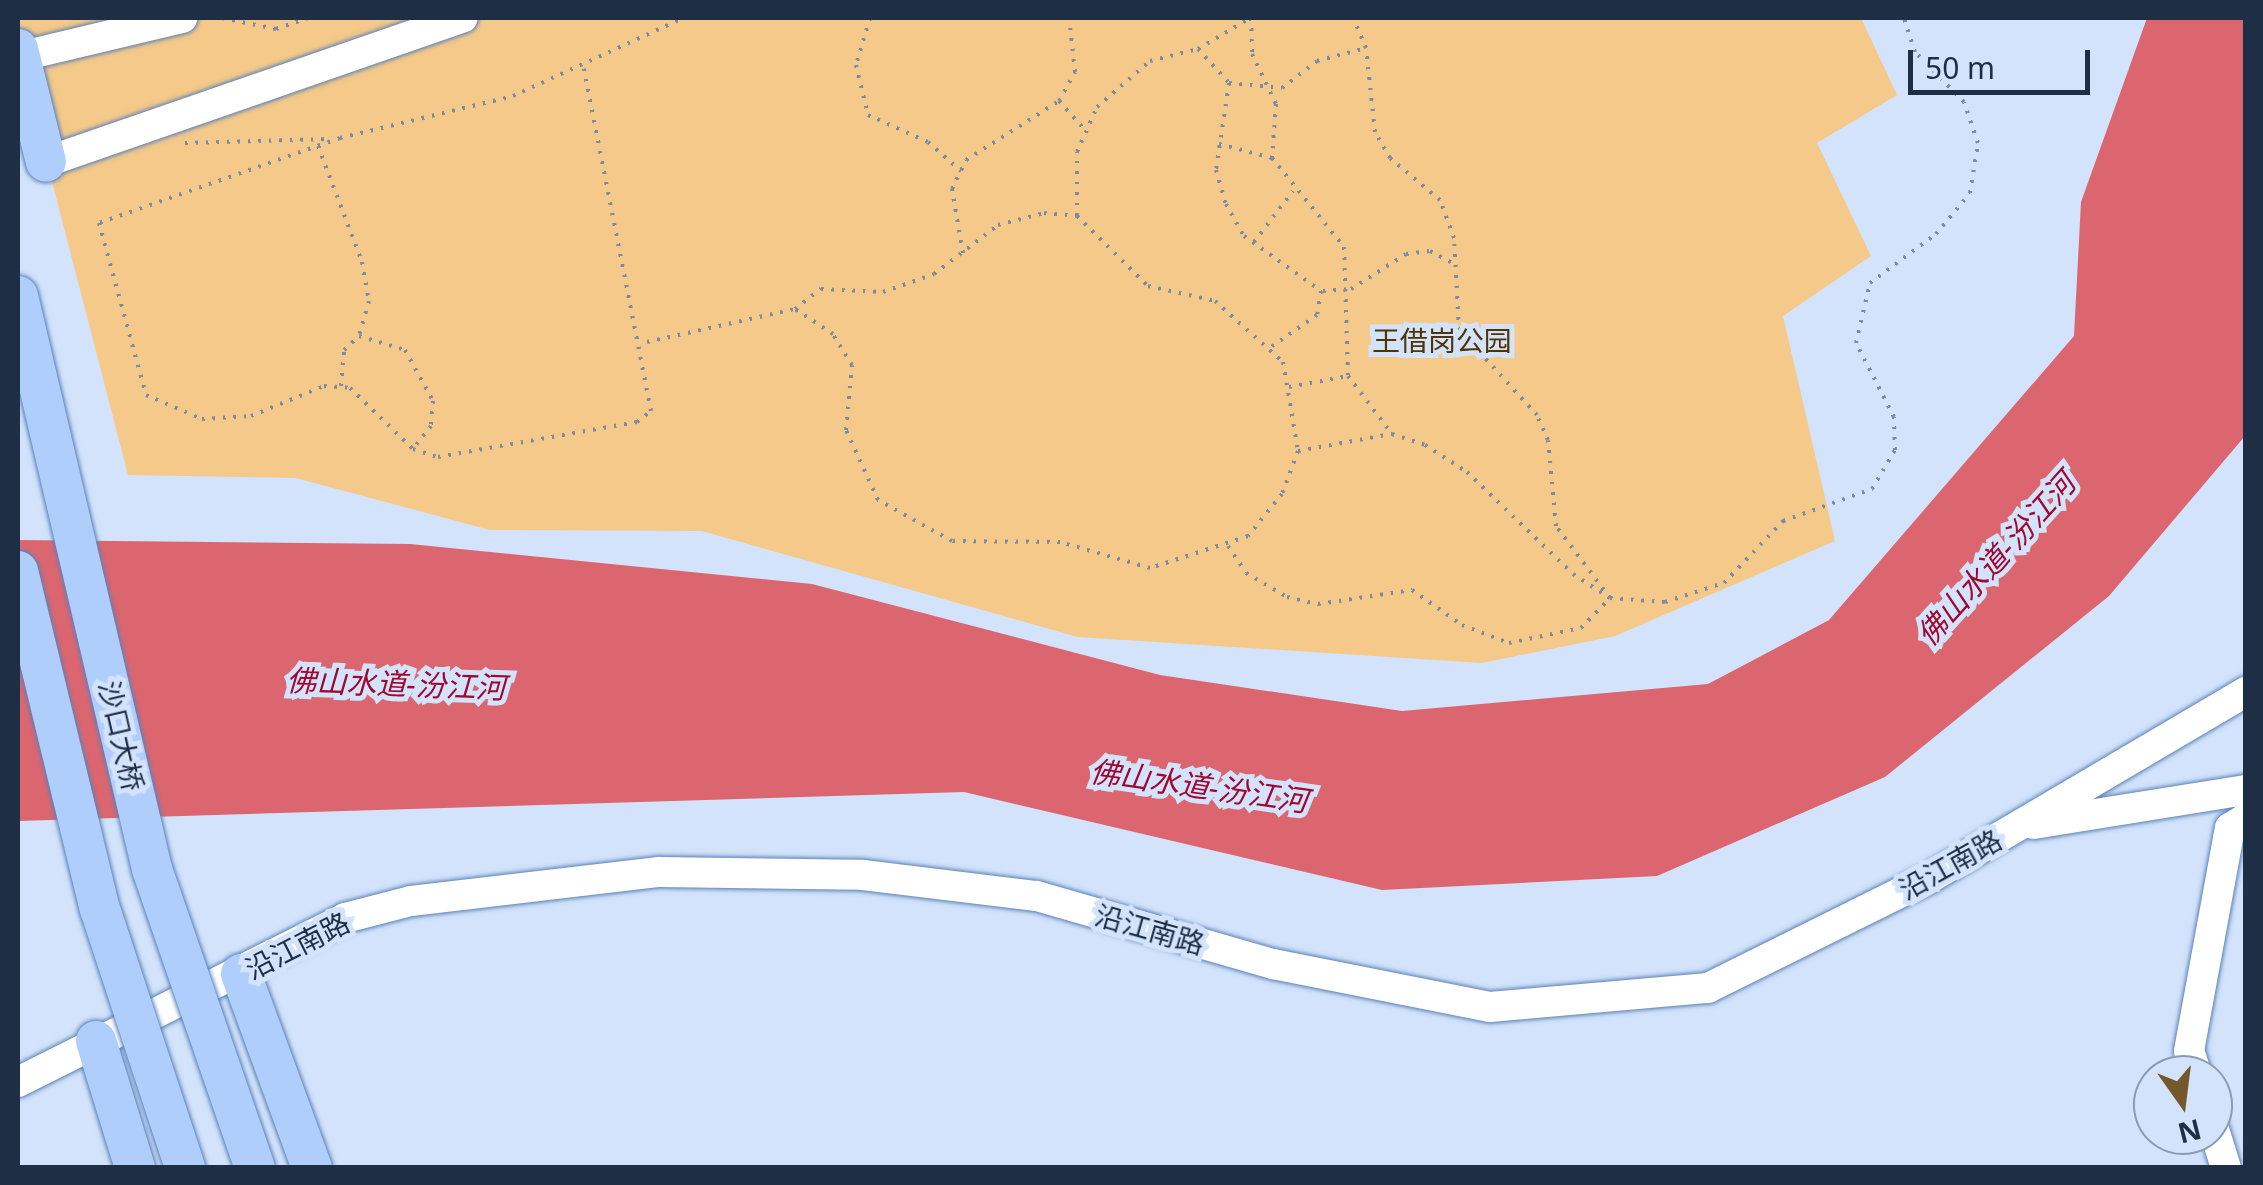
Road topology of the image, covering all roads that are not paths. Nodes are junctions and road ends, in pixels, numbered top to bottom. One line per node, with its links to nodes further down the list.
1 (182, 18): 3 (street)
2 (463, 18): 4 (street)
3 (18, 54): 4 (main road)
4 (46, 162)
5 (18, 296): 17 (main road, 沙口大桥, bridge)
6 (18, 571): 16 (main road, bridge)
7 (2246, 692): 10 (street, 沿江南路)
8 (2246, 790): 10 (street)
9 (2246, 818): 13 (street)
10 (2015, 828): 11 (street, 沿江南路)
11 (242, 974): 12 (street, 沿江南路); 18 (main road)
12 (96, 1041): 14 (street, 沿江南路); 15 (main road)
13 (2190, 1055)
14 (18, 1082)
15 (135, 1168)
16 (185, 1168)
17 (255, 1168)
18 (312, 1168)

